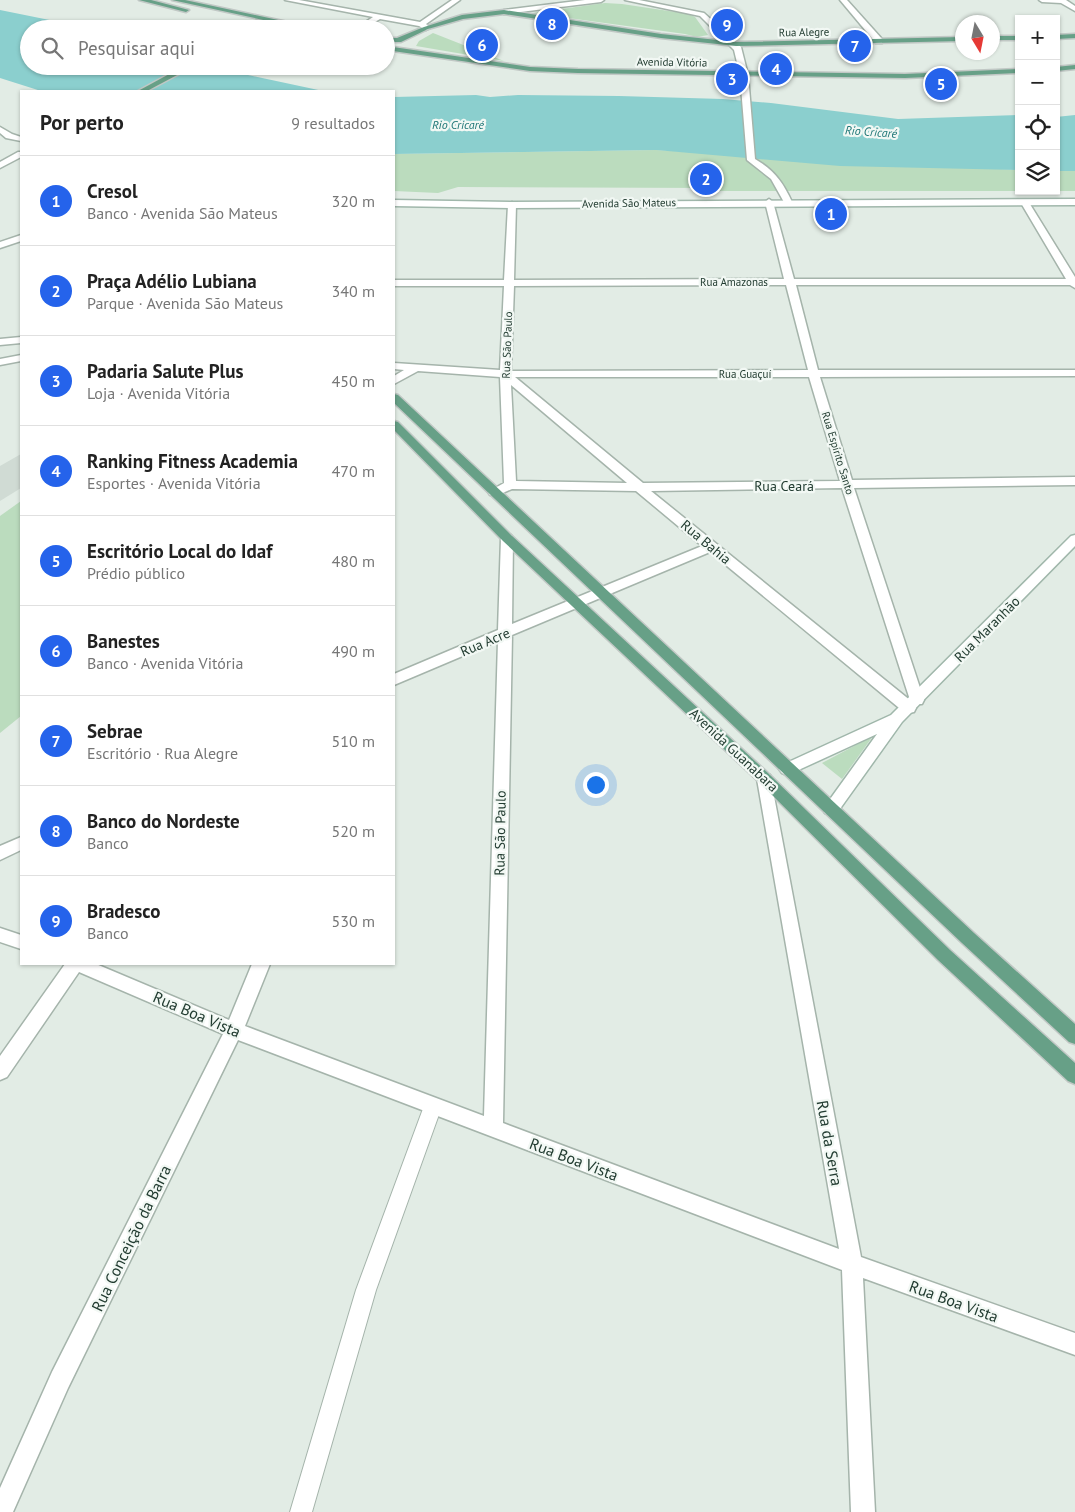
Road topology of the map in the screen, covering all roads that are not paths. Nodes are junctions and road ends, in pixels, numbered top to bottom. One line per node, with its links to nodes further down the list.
1 (142, 0): 12 (main road)
2 (175, 0): 14 (main road)
3 (288, 0): 13 (street)
4 (457, 0): 18 (street)
5 (601, 0): 11 (street)
6 (628, 0): 26 (street)
7 (843, 0): 25 (street)
8 (1042, 0): 9 (street)
9 (1064, 1): 10 (street)
10 (1075, 9)
11 (504, 12): 18 (main road, Rua Alegre); 26 (main road, Rua Alegre)
12 (206, 15)
13 (378, 17): 15 (street); 16 (street)
14 (272, 20)
15 (373, 20)
16 (393, 20)
17 (395, 20): 18 (street)
18 (423, 26): 24 (main road, Rua Alegre)
19 (1075, 36): 20 (main road)
20 (1060, 37)
21 (1000, 38): 22 (main road)
22 (1015, 38)
23 (955, 39): 25 (main road, Rua Alegre)
24 (398, 40): 28 (main road)
25 (878, 41): 26 (main road, Rua Alegre)
26 (736, 44): 33 (street)
27 (395, 49): 28 (main road, Avenida Vitória)
28 (427, 53): 33 (main road, Avenida Vitória)
29 (1060, 68): 30 (main road)
30 (1075, 68)
31 (1015, 71): 33 (main road, Avenida Vitória)
32 (173, 75): 34 (main road)
33 (744, 75): 43 (street)
34 (144, 90)
35 (0, 128): 36 (street); 37 (street)
36 (20, 129)
37 (9, 136): 38 (street); 39 (street)
38 (20, 140)
39 (0, 141)
40 (20, 155): 41 (street)
41 (0, 165)
42 (769, 202): 43 (street, Avenida São Mateus); 47 (street, Avenida São Mateus); 50 (street, Rua Espírito Santo)
43 (788, 202): 44 (street, Avenida São Mateus)
44 (1025, 202): 45 (street, Avenida São Mateus); 53 (street)
45 (1075, 202)
46 (395, 203): 47 (street, Avenida São Mateus)
47 (512, 205): 51 (street, Rua São Paulo)
48 (20, 238): 49 (street)
49 (0, 245)
50 (790, 281): 51 (street, Rua Amazonas); 53 (street, Rua Amazonas); 62 (street, Rua Espírito Santo)
51 (509, 282): 52 (street, Rua Amazonas); 61 (street, Rua São Paulo)
52 (395, 283)
53 (1074, 283)
54 (20, 340): 55 (street)
55 (0, 342)
56 (20, 358): 57 (street)
57 (0, 362)
58 (395, 366): 59 (street)
59 (415, 368): 61 (street, Rua Guaçuí); 63 (street)
60 (1075, 373): 62 (street, Rua Guaçuí)
61 (505, 374): 62 (street, Rua Guaçuí); 67 (street, Rua São Paulo); 69 (street, Rua Bahia)
62 (814, 374): 68 (street, Rua Espírito Santo)
63 (395, 380)
64 (395, 398): 70 (main road, Avenida Guanabara)
65 (396, 428): 71 (main road, Avenida Guanabara)
66 (1075, 481): 68 (street, Rua Ceará)
67 (510, 485): 69 (street, Rua Ceará); 70 (street, Rua Ceará)
68 (847, 485): 69 (street, Rua Ceará); 78 (street, Rua Espírito Santo)
69 (640, 487): 73 (street, Rua Bahia)
70 (494, 492): 74 (main road, Avenida Guanabara)
71 (507, 538): 75 (main road, Avenida Guanabara); 76 (street, Rua São Paulo)
72 (1075, 540): 78 (street, Rua Maranhão)
73 (711, 547): 74 (street); 78 (street, Rua Bahia)
74 (601, 592): 75 (street, Rua Acre); 80 (main road, Avenida Guanabara)
75 (576, 602): 76 (street, Rua Acre); 81 (main road, Avenida Guanabara)
76 (504, 634): 77 (street, Rua Acre); 95 (street, Rua São Paulo)
77 (395, 680)
78 (913, 704): 79 (street, Rua Maranhão)
79 (897, 718): 80 (street, Rua Maranhão); 82 (street, Rua Maranhão)
80 (787, 769): 82 (main road, Avenida Guanabara)
81 (765, 778): 93 (main road, Avenida Guanabara); 96 (street, Rua da Serra)
82 (831, 809): 91 (main road, Avenida Guanabara)
83 (20, 843): 84 (street)
84 (0, 853)
85 (0, 935): 86 (street)
86 (20, 942)
87 (76, 965): 92 (street)
88 (79, 965): 90 (street, Rua Boa Vista)
89 (261, 965): 90 (street, Rua Conceição da Barra)
90 (234, 1030): 94 (street, Rua Boa Vista); 98 (street, Rua Conceição da Barra)
91 (1075, 1036)
92 (0, 1071)
93 (1075, 1075)
94 (433, 1106): 95 (street, Rua Boa Vista); 99 (lane)
95 (494, 1128): 96 (street, Rua Boa Vista)
96 (852, 1264): 97 (street, Rua Boa Vista); 100 (street, Rua da Serra)
97 (1075, 1344)
98 (1, 1512)
99 (302, 1512)
100 (863, 1512)

